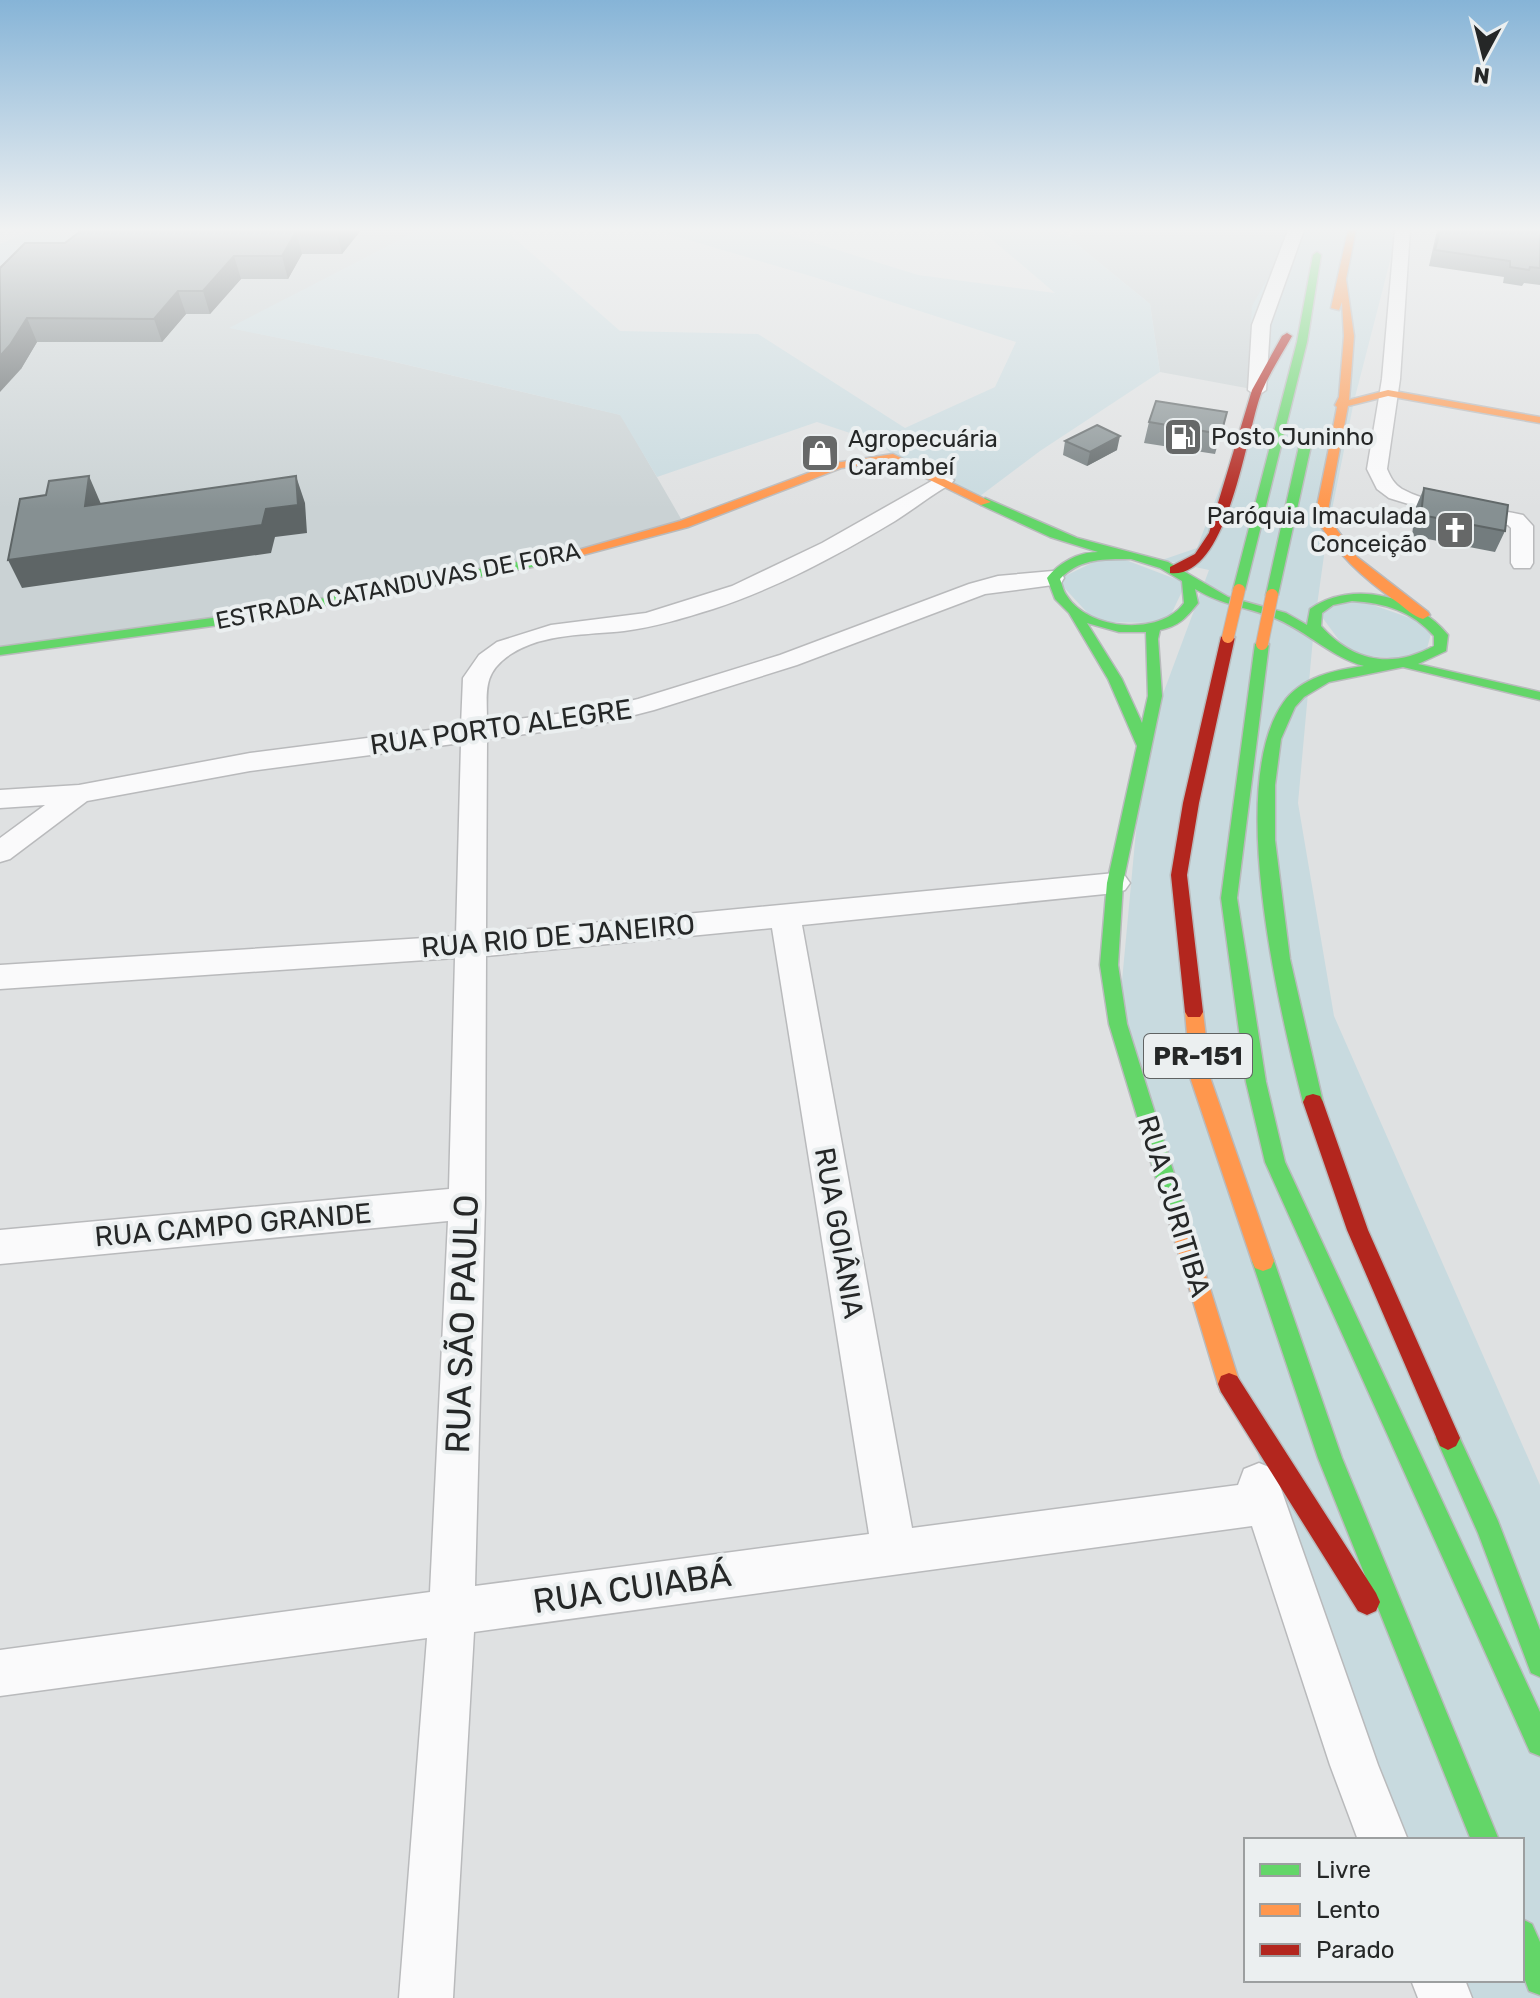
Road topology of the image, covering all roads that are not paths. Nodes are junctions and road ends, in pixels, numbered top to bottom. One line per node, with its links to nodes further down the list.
1 (1262, 323): 10 (street)
2 (1293, 323): 10 (main road)
3 (1305, 323): 21 (main road, PR-151)
4 (1332, 323): 7 (main road)
5 (1349, 323): 8 (main road)
6 (1389, 323): 9 (street)
7 (1330, 333)
8 (1349, 354): 9 (main road); 11 (main road)
9 (1381, 380): 11 (main road); 12 (main road); 13 (main road); 18 (street)
10 (1257, 390): 19 (main road)
11 (1340, 405): 26 (main road)
12 (1540, 405)
13 (1540, 420)
14 (1310, 423): 53 (main road, PR-151, bridge)
15 (944, 480): 16 (main road, ESTRADA CATANDUVAS DE FORA); 30 (main road, ESTRADA CATANDUVAS DE FORA); 35 (street, RUA SÃO PAULO)
16 (1008, 516): 17 (main road, ESTRADA CATANDUVAS DE FORA); 20 (main road)
17 (1129, 555): 19 (main road); 20 (main road)
18 (1522, 563)
19 (1181, 576): 21 (main road); 24 (main road)
20 (1054, 577): 23 (main road); 35 (street, RUA PORTO ALEGRE)
21 (1239, 599): 24 (main road); 25 (main road); 52 (main road, PR-151, bridge)
22 (1329, 602): 25 (main road); 26 (main road); 28 (main road)
23 (1075, 614): 27 (main road); 36 (main road)
24 (1181, 618): 27 (main road)
25 (1286, 618): 28 (main road)
26 (1429, 621): 29 (main road); 31 (main road)
27 (1154, 628): 36 (main road, RUA CURITIBA)
28 (1319, 637): 31 (main road)
29 (1457, 641)
30 (0, 651)
31 (1402, 666): 34 (main road); 50 (main road)
32 (1507, 670): 33 (main road)
33 (1540, 687)
34 (1540, 696)
35 (472, 734): 37 (street, RUA PORTO ALEGRE); 42 (street, RUA SÃO PAULO)
36 (1144, 745): 40 (main road, RUA CURITIBA)
37 (79, 794): 38 (street); 39 (street, RUA PORTO ALEGRE)
38 (0, 799)
39 (0, 852)
40 (1115, 883): 41 (street, RUA RIO DE JANEIRO); 46 (main road, RUA CURITIBA)
41 (785, 914): 42 (street, RUA RIO DE JANEIRO); 48 (street, RUA GOIÂNIA)
42 (472, 946): 43 (street, RUA RIO DE JANEIRO); 44 (street, RUA SÃO PAULO)
43 (0, 977)
44 (467, 1203): 45 (street, RUA CAMPO GRANDE); 49 (street, RUA SÃO PAULO)
45 (0, 1247)
46 (1229, 1384): 47 (street); 52 (main road, RUA CURITIBA)
47 (1265, 1503): 48 (street, RUA CUIABÁ); 54 (street)
48 (894, 1553): 49 (street, RUA CUIABÁ)
49 (452, 1612): 51 (street, RUA CUIABÁ); 58 (street, RUA SÃO PAULO)
50 (1540, 1664)
51 (0, 1673)
52 (1427, 1697): 55 (main road, PR-151)
53 (1540, 1742)
54 (1382, 1838)
55 (1484, 1838)
56 (1524, 1939): 57 (main road)
57 (1540, 1980)
58 (426, 1998)

